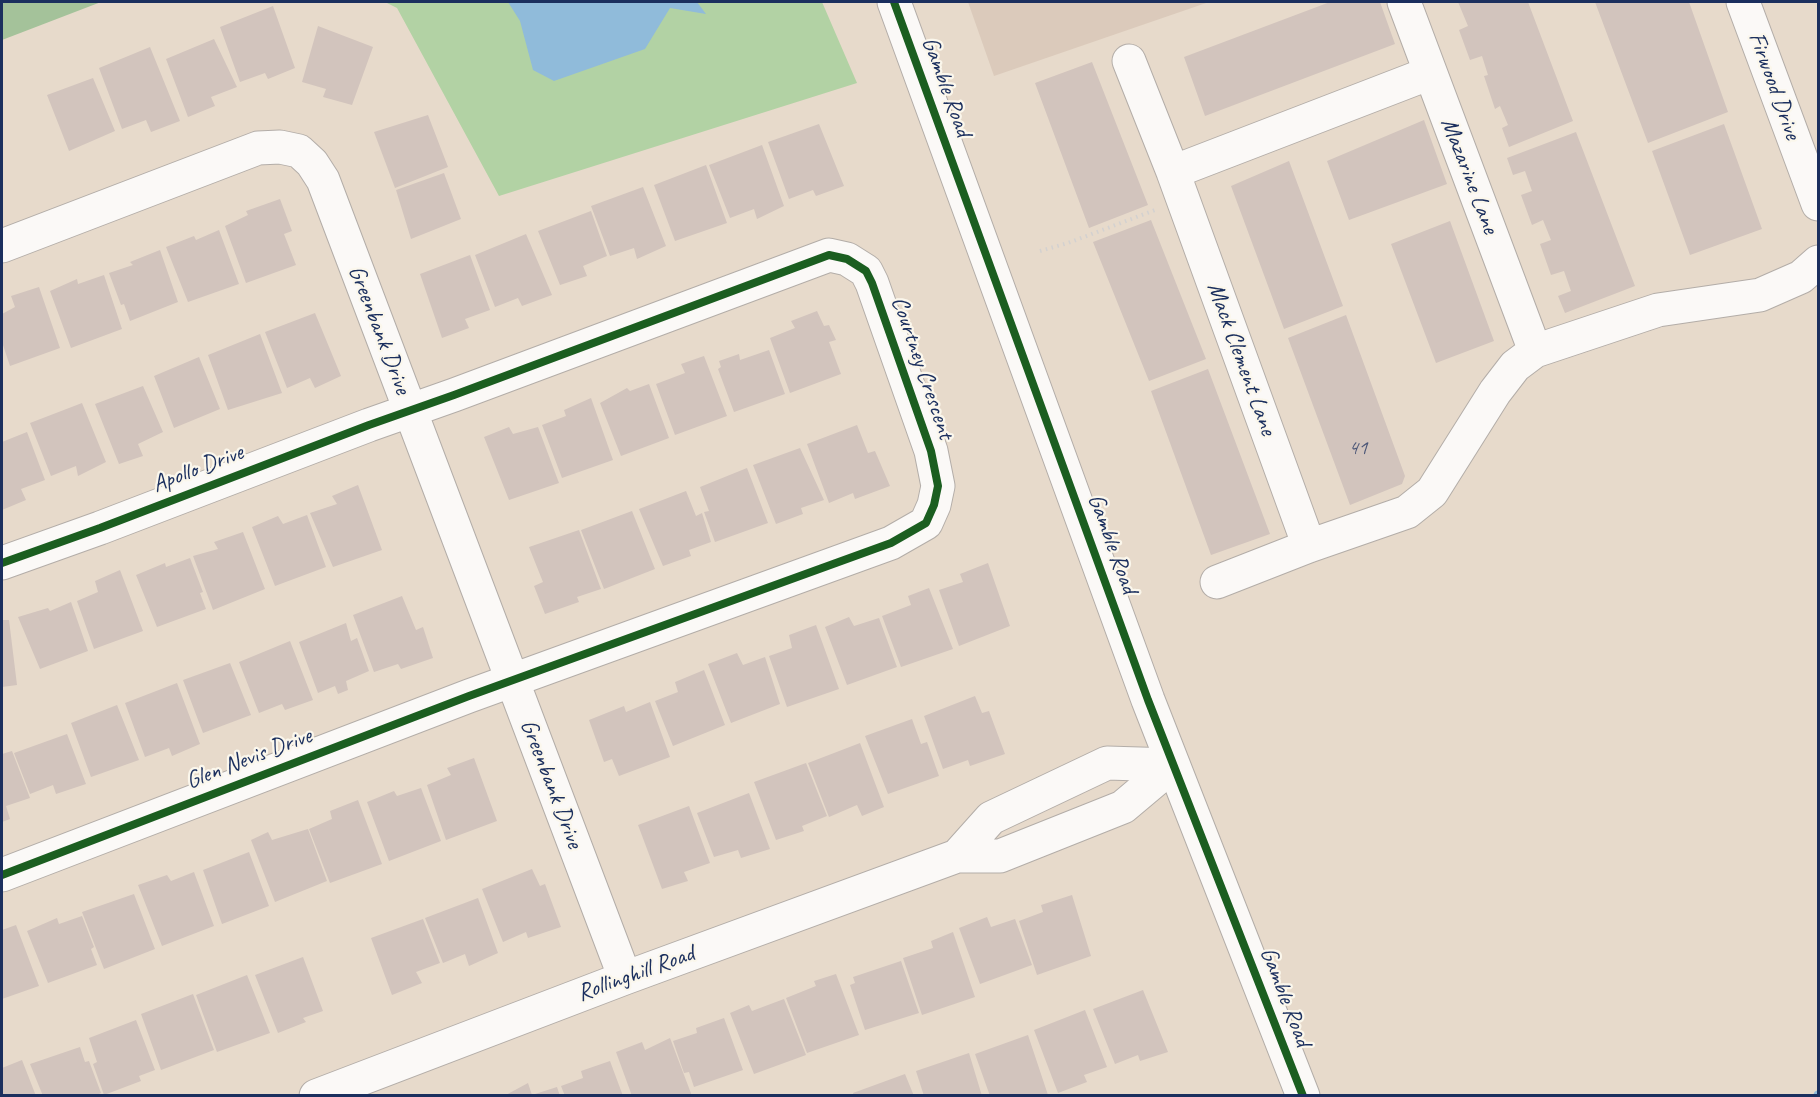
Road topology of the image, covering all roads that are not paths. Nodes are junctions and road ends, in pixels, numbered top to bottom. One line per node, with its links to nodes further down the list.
1 (894, 2): 16 (street, Gamble Road)
2 (1404, 2): 5 (street, Mazarine Lane)
3 (1743, 2): 7 (street, Firwood Drive)
4 (1129, 61): 6 (street, Mack Clement Lane)
5 (1430, 73): 6 (street); 10 (street, Mazarine Lane)
6 (1173, 172): 12 (street, Mack Clement Lane)
7 (1818, 204)
8 (2, 246): 11 (street, Greenbank Drive)
9 (1818, 262): 10 (street)
10 (1534, 351): 12 (street)
11 (409, 411): 13 (street, Apollo Drive); 15 (street, Greenbank Drive); 15 (street, Courtney Crescent)
12 (1309, 546): 14 (street)
13 (2, 563)
14 (1217, 582)
15 (511, 680): 18 (street, Glen Nevis Drive); 19 (street, Greenbank Drive)
16 (1173, 765): 17 (street, Rollinghill Road); 17 (street, Rollinghill Road); 21 (street, Gamble Road)
17 (957, 856): 19 (street, Rollinghill Road)
18 (2, 875)
19 (625, 978): 20 (street, Rollinghill Road)
20 (316, 1095)
21 (1303, 1095)

